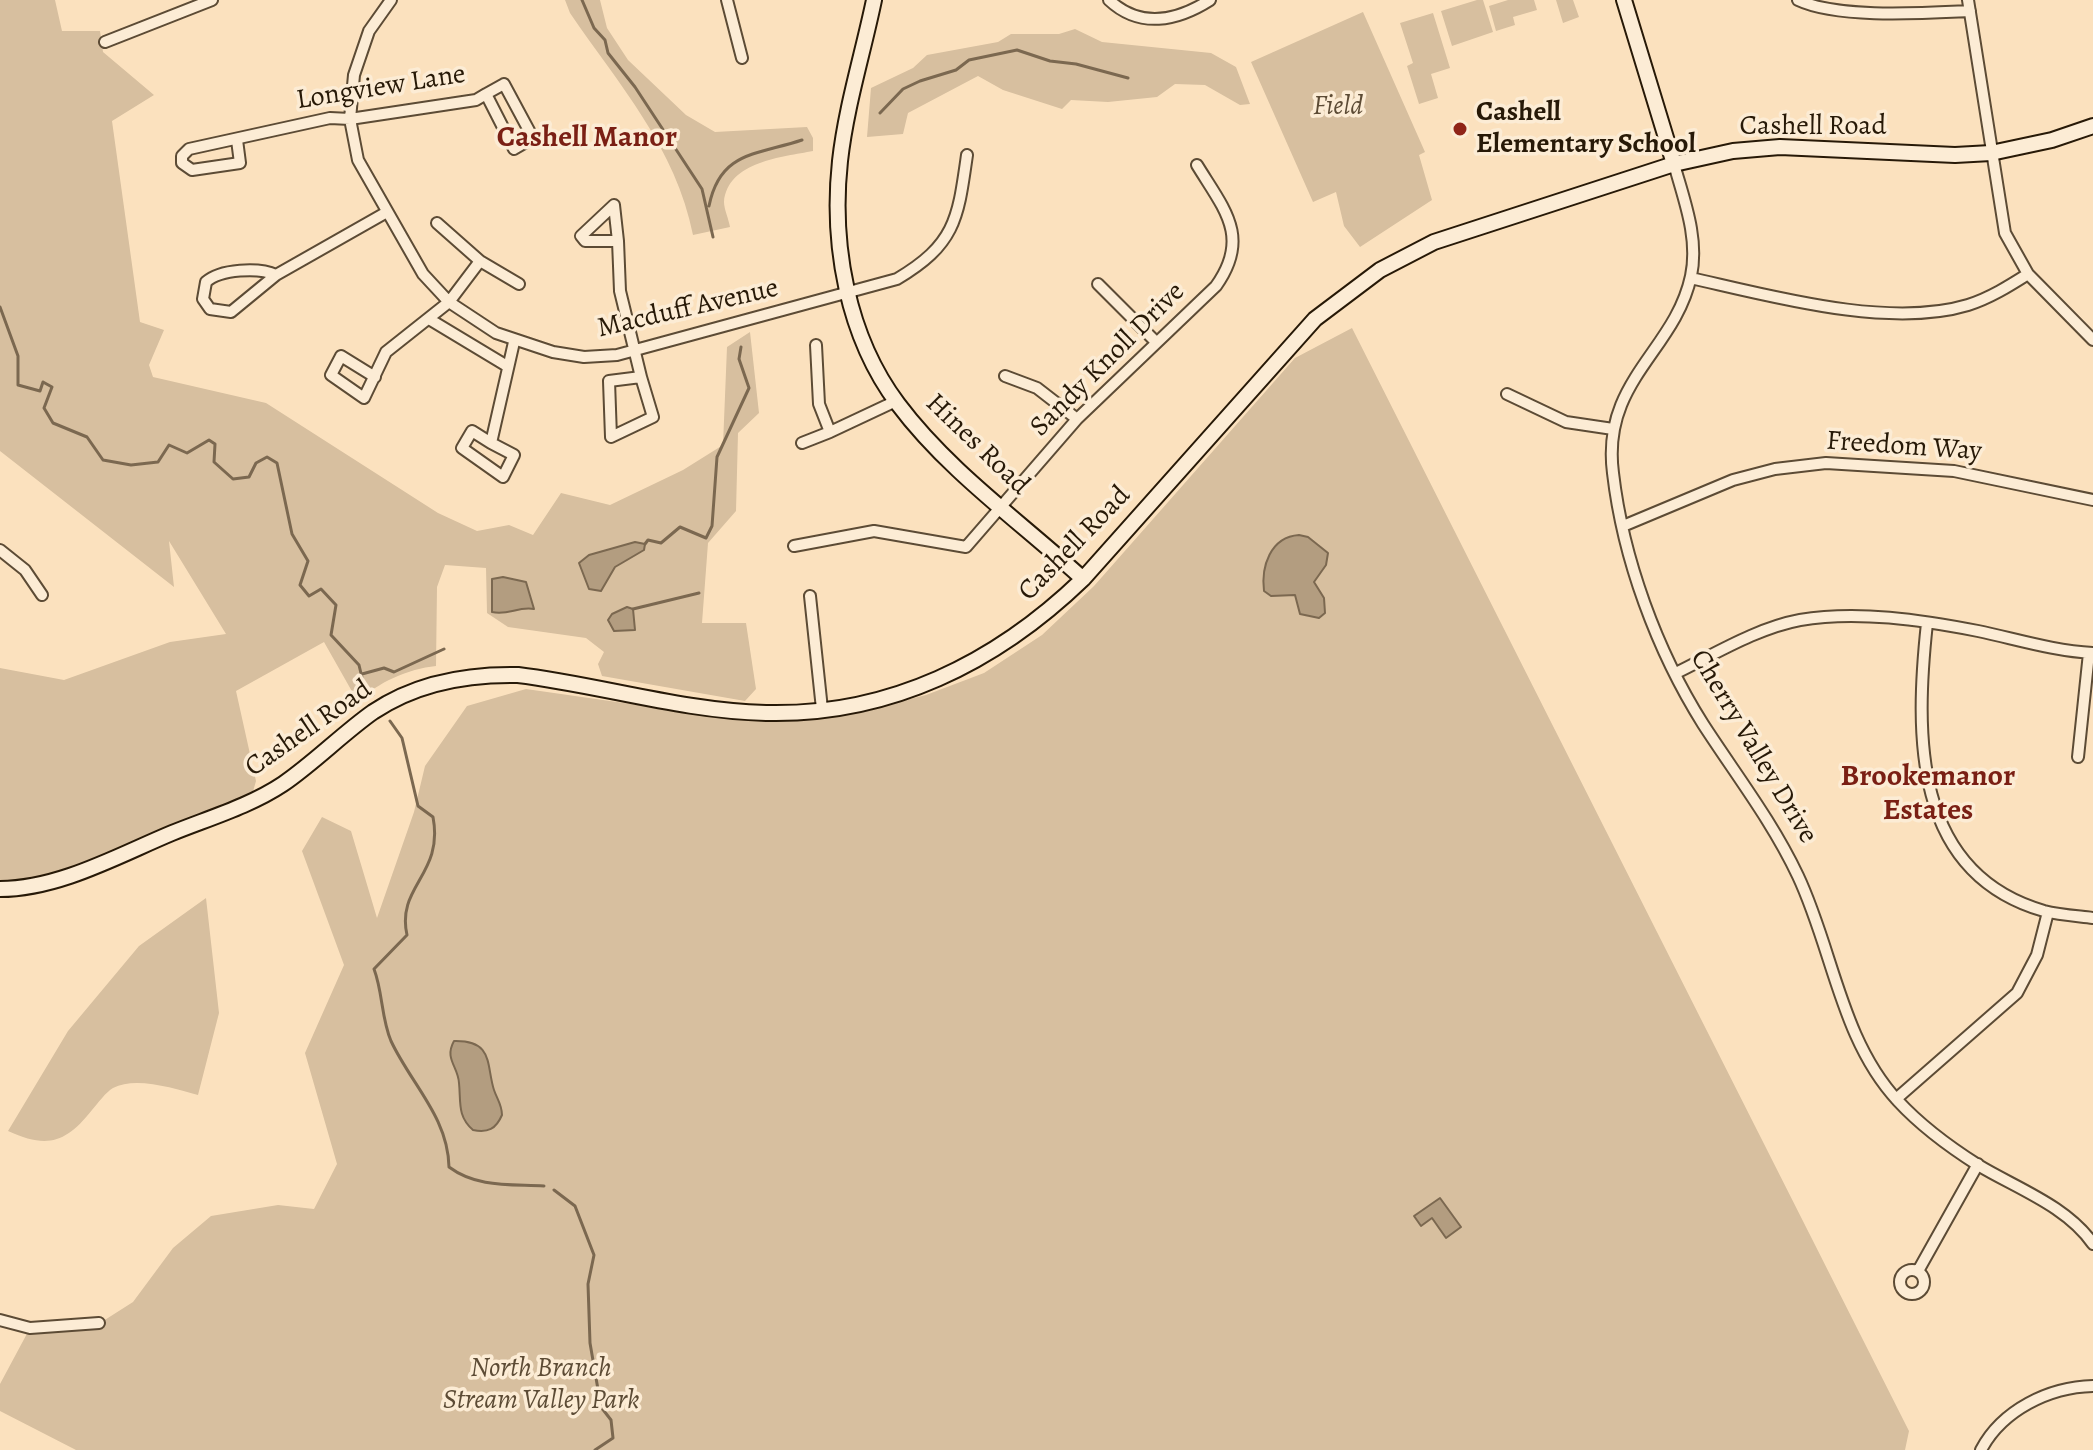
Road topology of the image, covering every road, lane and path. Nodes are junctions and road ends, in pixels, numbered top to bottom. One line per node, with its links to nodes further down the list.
1 (211, 0): 10 (street)
2 (727, 0): 11 (street)
3 (874, 0): 29 (street, Hines Road)
4 (1109, 0): 5 (street)
5 (1210, 0)
6 (1624, 0): 18 (street, Cherry Valley Drive)
7 (1798, 0): 9 (street)
8 (383, 2): 13 (street, Macduff Avenue)
9 (1969, 5): 16 (street)
10 (105, 42)
11 (742, 58)
12 (486, 94): 12 (street, Longview Lane); 13 (street, Longview Lane)
13 (350, 119): 15 (street, Longview Lane); 20 (street, Macduff Avenue)
14 (2093, 126): 16 (street, Cashell Road)
15 (237, 140): 15 (street, Longview Lane)
16 (1991, 153): 18 (street, Cashell Road); 24 (street)
17 (967, 155): 29 (street, Macduff Avenue)
18 (1674, 164): 26 (street, Cherry Valley Drive); 53 (street, Cashell Road)
19 (1197, 165): 33 (street, Sandy Knoll Drive)
20 (387, 212): 25 (street); 30 (street, Macduff Avenue)
21 (437, 223): 23 (street)
22 (618, 241): 36 (street)
23 (480, 261): 27 (street); 30 (street)
24 (2028, 274): 26 (street); 32 (street)
25 (276, 275): 25 (street)
26 (1691, 278): 44 (street, Cherry Valley Drive)
27 (519, 284)
28 (1098, 284): 33 (street)
29 (848, 294): 36 (street, Macduff Avenue); 42 (street, Hines Road)
30 (449, 302): 31 (street); 34 (street, Macduff Avenue)
31 (429, 319): 37 (street); 39 (street)
32 (2093, 340)
33 (1155, 341): 43 (street, Sandy Knoll Drive)
34 (514, 342): 36 (street, Macduff Avenue); 37 (street)
35 (816, 345): 45 (street)
36 (637, 351): 40 (street)
37 (507, 366): 46 (street)
38 (1005, 376): 43 (street)
39 (375, 377)
40 (641, 377): 40 (street)
41 (1507, 394): 44 (street)
42 (896, 401): 45 (street); 49 (street, Hines Road)
43 (1077, 419): 49 (street, Sandy Knoll Drive)
44 (1613, 429): 50 (street, Cherry Valley Drive)
45 (830, 432): 47 (street)
46 (491, 443): 46 (street)
47 (802, 443)
48 (2093, 500): 50 (street, Freedom Way)
49 (1004, 508): 51 (street, Sandy Knoll Drive); 53 (street, Hines Road)
50 (1623, 526): 58 (street, Cherry Valley Drive)
51 (794, 546)
52 (0, 550): 54 (street)
53 (1083, 579): 59 (street, Cashell Road)
54 (42, 595)
55 (810, 596): 59 (street)
56 (1927, 623): 57 (street); 58 (street); 62 (street)
57 (2091, 653): 60 (street)
58 (1676, 673): 64 (street, Cherry Valley Drive)
59 (822, 709): 61 (street, Cashell Road)
60 (2078, 757)
61 (0, 889)
62 (2048, 912): 63 (street); 64 (street)
63 (2093, 918)
64 (1896, 1099): 65 (street, Cherry Valley Drive)
65 (1978, 1164): 66 (street, Cherry Valley Drive); 67 (street)
66 (2093, 1244)
67 (1918, 1271)
68 (0, 1320): 69 (street)
69 (99, 1323)
70 (2093, 1386): 71 (street)
71 (1981, 1450)

